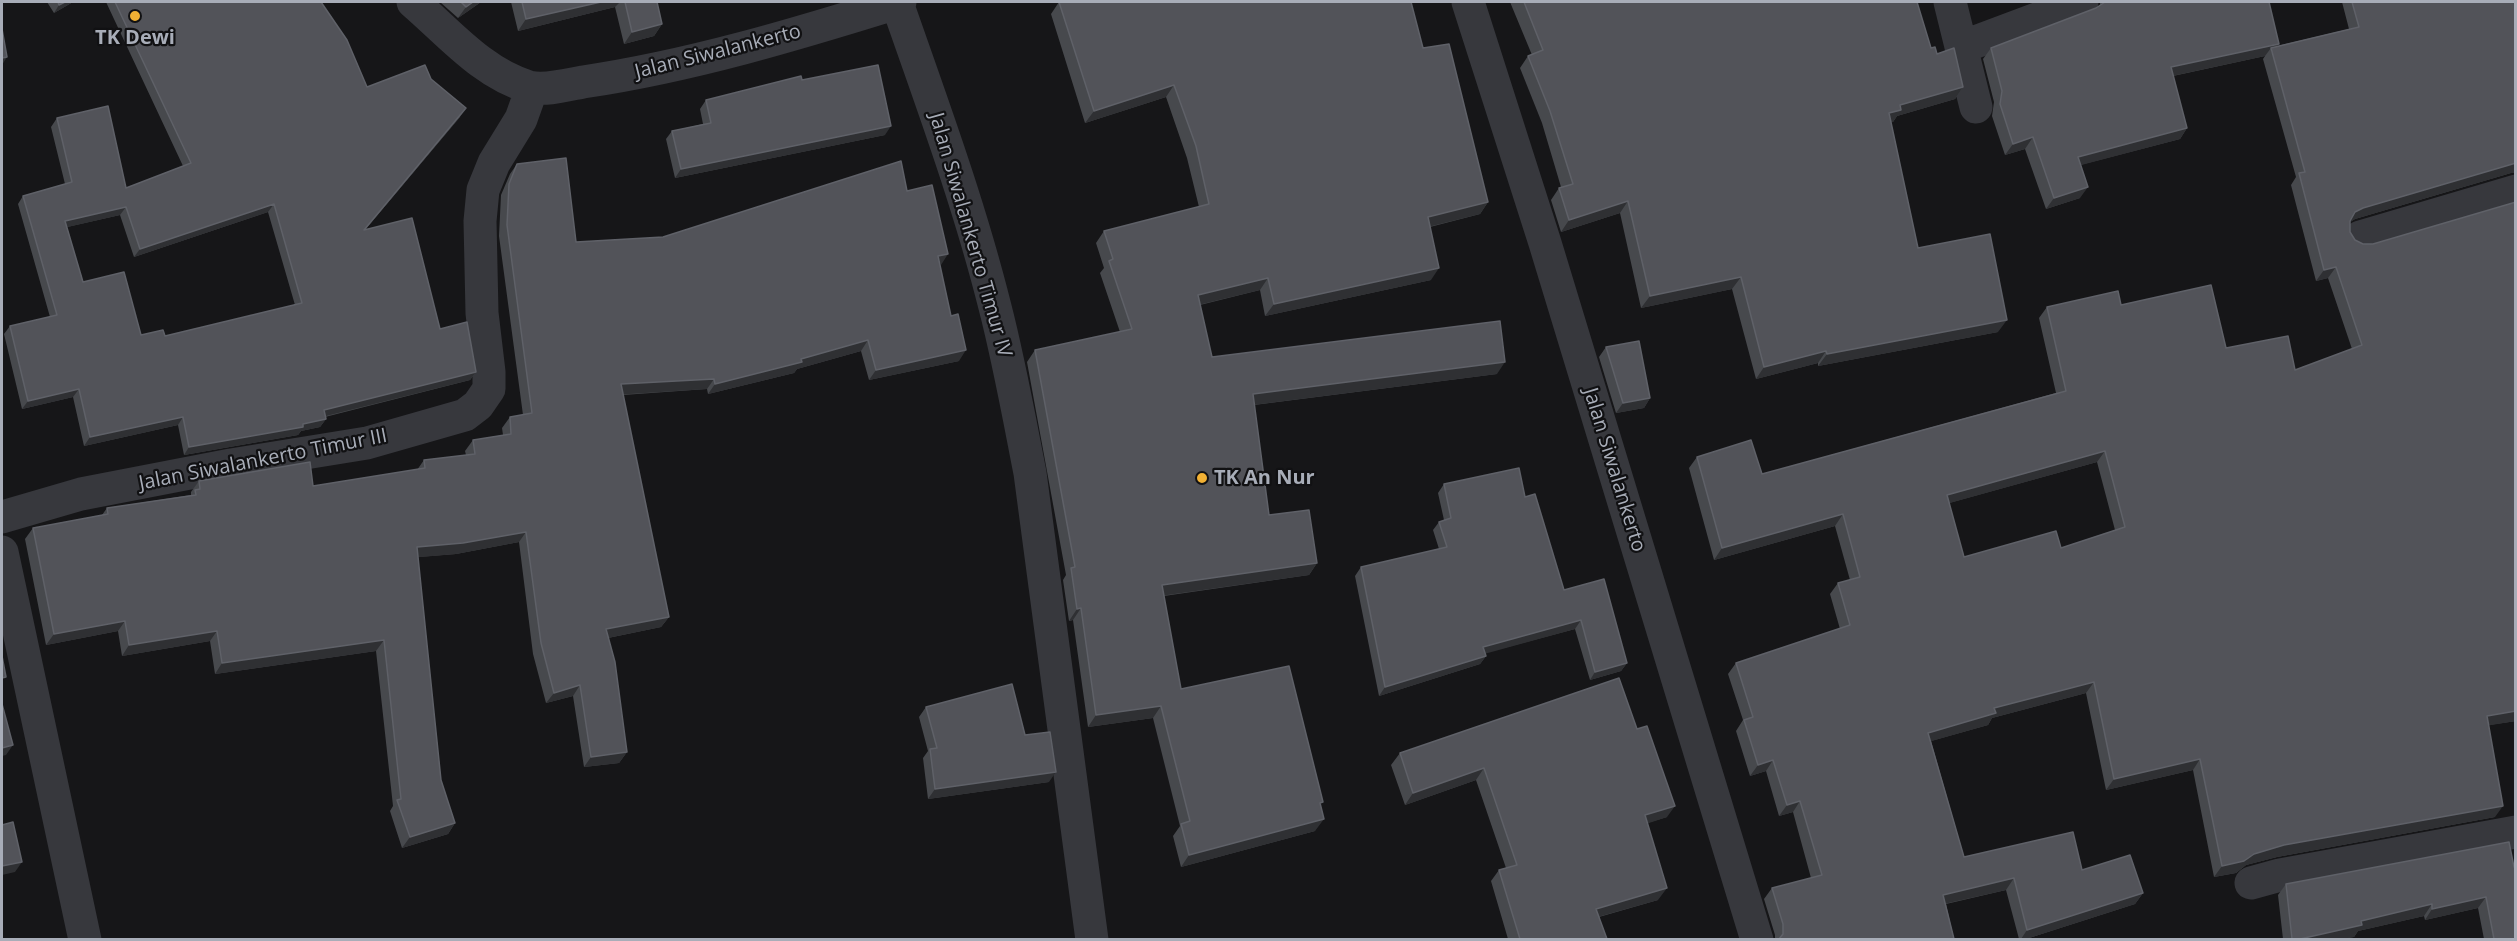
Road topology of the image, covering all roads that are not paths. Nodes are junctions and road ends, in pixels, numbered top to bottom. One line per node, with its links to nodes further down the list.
1 (413, 2): 7 (street)
2 (898, 2): 7 (street, Jalan Siwalankerto); 16 (street, Jalan Siwalankerto Timur IV)
3 (1468, 2): 17 (street, Jalan Siwalankerto)
4 (1950, 2): 6 (street)
5 (2082, 2): 6 (street)
6 (1962, 47): 8 (street)
7 (532, 88): 11 (street, Jalan Siwalankerto Timur III)
8 (1977, 107)
9 (2516, 191): 10 (street)
10 (2360, 237)
11 (2, 518)
12 (2, 552): 15 (street)
13 (2516, 832): 14 (street)
14 (2251, 883)
15 (85, 939)
16 (1092, 939)
17 (1757, 939)

